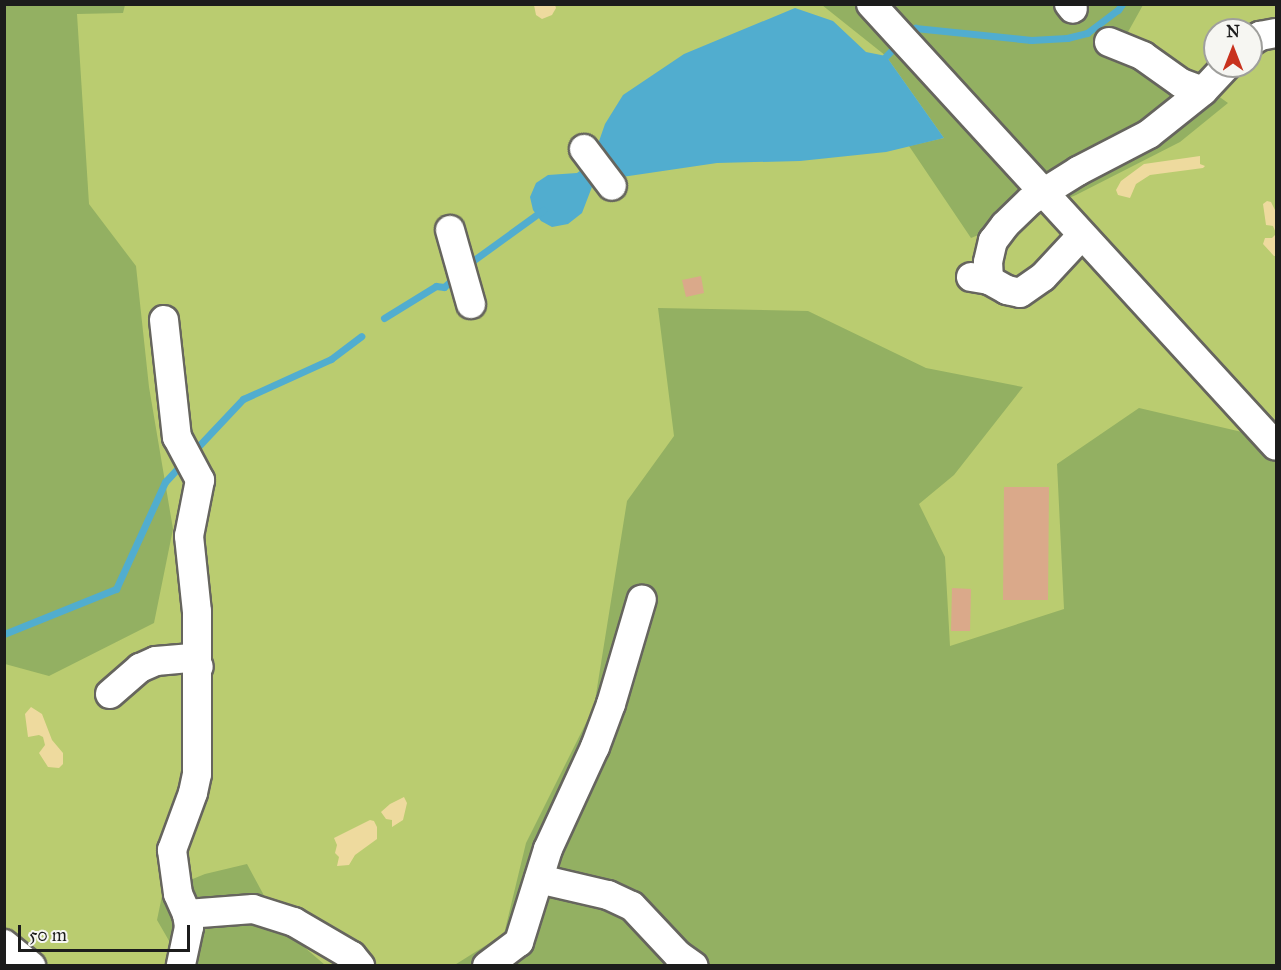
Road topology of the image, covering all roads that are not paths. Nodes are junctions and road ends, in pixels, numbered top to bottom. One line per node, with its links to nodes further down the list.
1 (871, 4): 7 (lane)
2 (1109, 42): 4 (lane)
3 (1215, 78): 4 (lane)
4 (1203, 91): 7 (lane)
5 (584, 149): 6 (lane)
6 (612, 186)
7 (1044, 193): 8 (lane); 8 (lane)
8 (1082, 235): 12 (lane)
9 (452, 241): 10 (lane)
10 (469, 299)
11 (164, 320): 14 (lane)
12 (1276, 446)
13 (642, 599): 16 (lane)
14 (199, 667): 15 (lane); 17 (lane)
15 (110, 694)
16 (538, 879): 22 (lane); 23 (lane)
17 (188, 914): 20 (lane); 21 (lane)
18 (4, 944): 19 (lane)
19 (31, 966)
20 (181, 966)
21 (360, 966)
22 (487, 966)
23 (694, 966)

